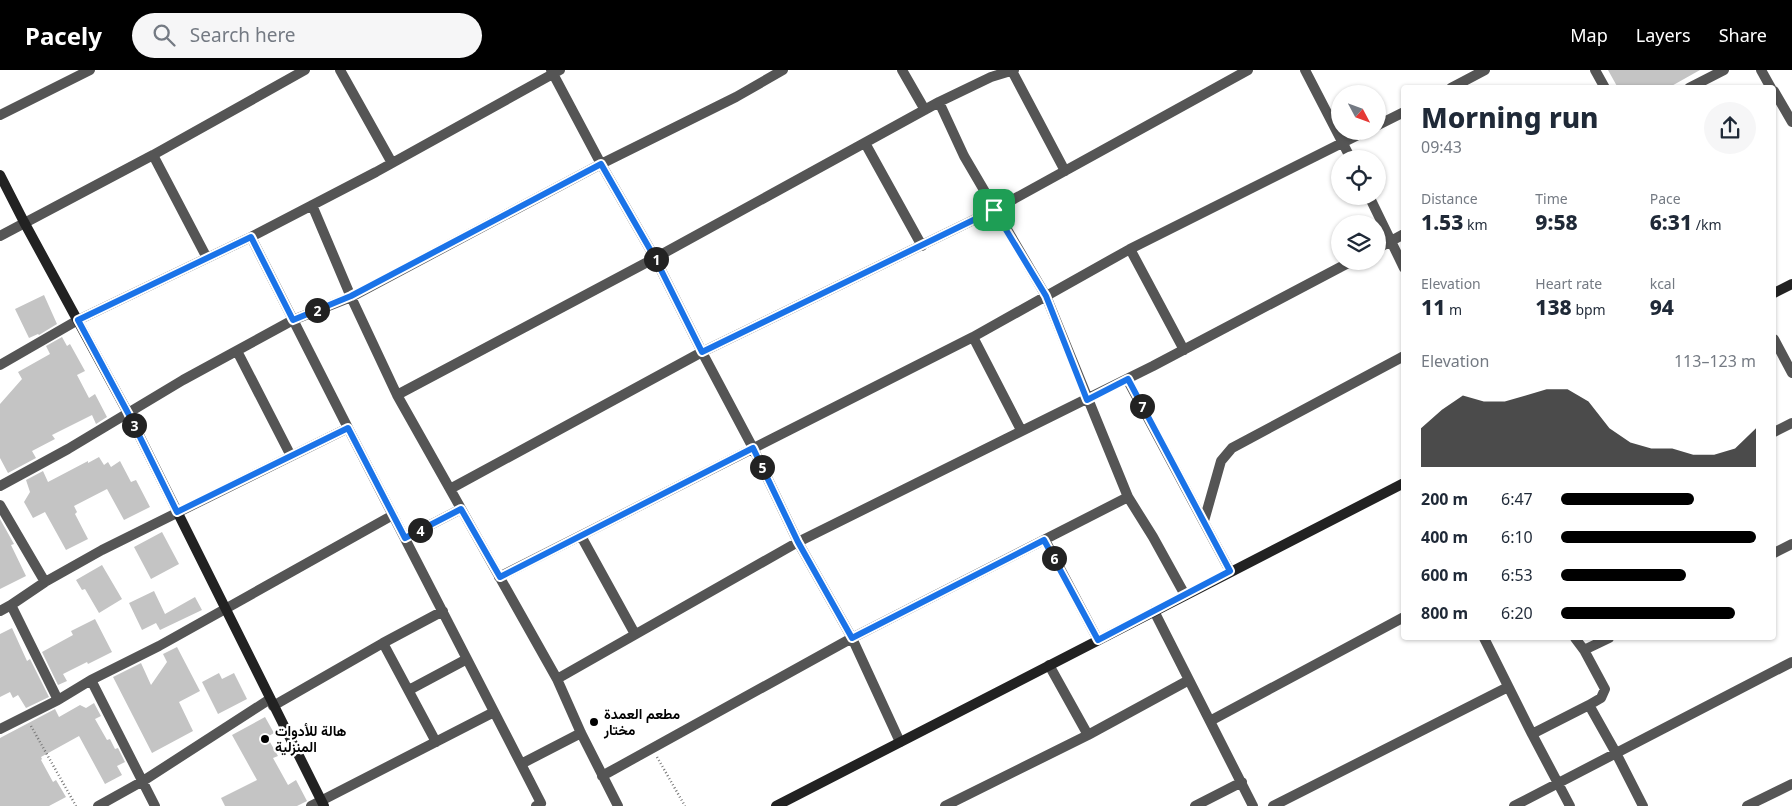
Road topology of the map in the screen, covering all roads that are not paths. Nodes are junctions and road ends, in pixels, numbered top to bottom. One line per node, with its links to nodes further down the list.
1 (90, 70): 23 (street)
2 (305, 70): 30 (street)
3 (340, 70): 31 (street)
4 (783, 70): 32 (street)
5 (902, 70): 21 (street)
6 (1013, 70): 14 (street); 33 (street)
7 (1248, 70): 33 (street)
8 (1305, 70): 28 (street)
9 (1486, 70): 15 (street)
10 (1595, 70): 16 (street)
11 (1722, 70): 17 (street)
12 (1761, 70): 18 (street)
13 (555, 71): 31 (street); 32 (street)
14 (989, 74): 20 (street)
15 (1457, 85)
16 (1603, 85)
17 (1694, 85)
18 (1770, 85)
19 (1776, 94): 25 (street)
20 (939, 102): 21 (street); 37 (street)
21 (925, 110): 27 (street)
22 (1401, 114): 24 (street)
23 (0, 115)
24 (1386, 121)
25 (1792, 122)
26 (1349, 140): 28 (street)
27 (865, 143): 44 (street); 47 (street)
28 (1343, 143): 29 (street); 45 (street)
29 (1346, 150)
30 (154, 155): 38 (street); 46 (street)
31 (392, 163): 35 (street)
32 (601, 164): 47 (street); 52 (street)
33 (1065, 171): 37 (street)
34 (0, 175): 38 (street)
35 (312, 205): 41 (street); 52 (street)
36 (1373, 205): 42 (street)
37 (994, 210): 44 (street); 53 (street)
38 (24, 222): 39 (street); 54 (street)
39 (0, 236)
40 (1401, 236): 42 (street)
41 (251, 237): 46 (street); 55 (street)
42 (1390, 241): 43 (street); 48 (street)
43 (1386, 243)
44 (922, 246): 60 (street)
45 (1130, 249): 53 (street); 58 (street)
46 (207, 258): 54 (street)
47 (655, 258): 60 (street); 65 (street)
48 (1401, 262)
49 (1335, 270): 58 (street)
50 (1792, 284): 51 (street)
51 (1776, 292)
52 (351, 296): 55 (street); 65 (street)
53 (1046, 296): 56 (street); 66 (street)
54 (78, 320): 62 (street); 67 (street)
55 (293, 320): 59 (street); 69 (street)
56 (972, 337): 70 (street); 72 (street)
57 (1776, 343): 63 (street)
58 (1184, 350): 64 (street)
59 (237, 351): 67 (street); 73 (street)
60 (702, 352): 72 (street); 76 (street)
61 (1401, 358): 82 (street)
62 (0, 365)
63 (1791, 370)
64 (1128, 379): 66 (street); 82 (street)
65 (397, 395): 76 (street)
66 (1087, 400): 70 (street); 77 (street)
67 (128, 413): 75 (street); 80 (street)
68 (1792, 423): 71 (street)
69 (348, 428): 73 (street); 81 (street)
70 (1021, 430): 86 (street)
71 (1776, 431)
72 (753, 448): 83 (street); 86 (street)
73 (291, 456): 80 (street)
74 (1401, 485): 89 (street)
75 (0, 486)
76 (450, 489): 79 (street)
77 (1128, 497): 85 (street); 92 (street)
78 (0, 505): 91 (street)
79 (461, 509): 84 (street); 90 (street)
80 (177, 512): 91 (street); 94 (street)
81 (393, 515): 84 (street); 94 (street)
82 (1204, 521): 89 (street)
83 (581, 536): 90 (street); 99 (street)
84 (405, 538): 96 (street)
85 (1044, 540): 100 (street); 101 (street)
86 (798, 542): 99 (street); 100 (street)
87 (1792, 544): 88 (street)
88 (1776, 552)
89 (1230, 571): 92 (street)
90 (500, 577): 110 (street)
91 (45, 582): 93 (street)
92 (1185, 595): 97 (street)
93 (11, 605): 95 (street); 115 (street)
94 (224, 609): 111 (street); 116 (street)
95 (0, 611)
96 (443, 611): 105 (street); 107 (street)
97 (1154, 611): 101 (street); 112 (street)
98 (1401, 619): 119 (street)
99 (635, 634): 110 (street)
100 (852, 638): 125 (street); 128 (street)
101 (1098, 640): 109 (street)
102 (1485, 640): 113 (street)
103 (1576, 640): 106 (street)
104 (1605, 640): 106 (street)
105 (384, 643): 114 (street); 116 (street)
106 (1584, 650): 117 (street)
107 (467, 659): 114 (street); 118 (street)
108 (1792, 662): 126 (street)
109 (1049, 665): 123 (street); 125 (street)
110 (557, 679): 121 (street)
111 (91, 680): 115 (street); 129 (street)
112 (1188, 680): 119 (street); 123 (street)
113 (1508, 688): 122 (street); 144 (street)
114 (409, 690): 124 (street)
115 (58, 700): 120 (street)
116 (271, 702): 129 (street); 134 (street)
117 (1589, 705): 122 (street); 126 (street)
118 (494, 712): 124 (street); 127 (street)
119 (1210, 722): 130 (street)
120 (0, 729)
121 (581, 733): 127 (street); 128 (street)
122 (1532, 734): 131 (street)
123 (1088, 735): 141 (street)
124 (436, 742): 134 (street)
125 (900, 742): 133 (street)
126 (1616, 753): 131 (street); 147 (street)
127 (521, 764): 135 (street)
128 (602, 776): 139 (street)
129 (143, 781): 136 (street); 137 (street)
130 (1242, 782): 142 (street); 143 (street)
131 (1558, 783): 145 (street); 146 (street)
132 (1792, 784): 148 (street)
133 (793, 802): 140 (street)
134 (322, 804): 138 (street)
135 (540, 805)
136 (98, 806)
137 (155, 806)
138 (311, 806)
139 (618, 806)
140 (776, 806)
141 (945, 806)
142 (1195, 806)
143 (1253, 806)
144 (1273, 806)
145 (1514, 806)
146 (1570, 806)
147 (1643, 806)
148 (1747, 806)

